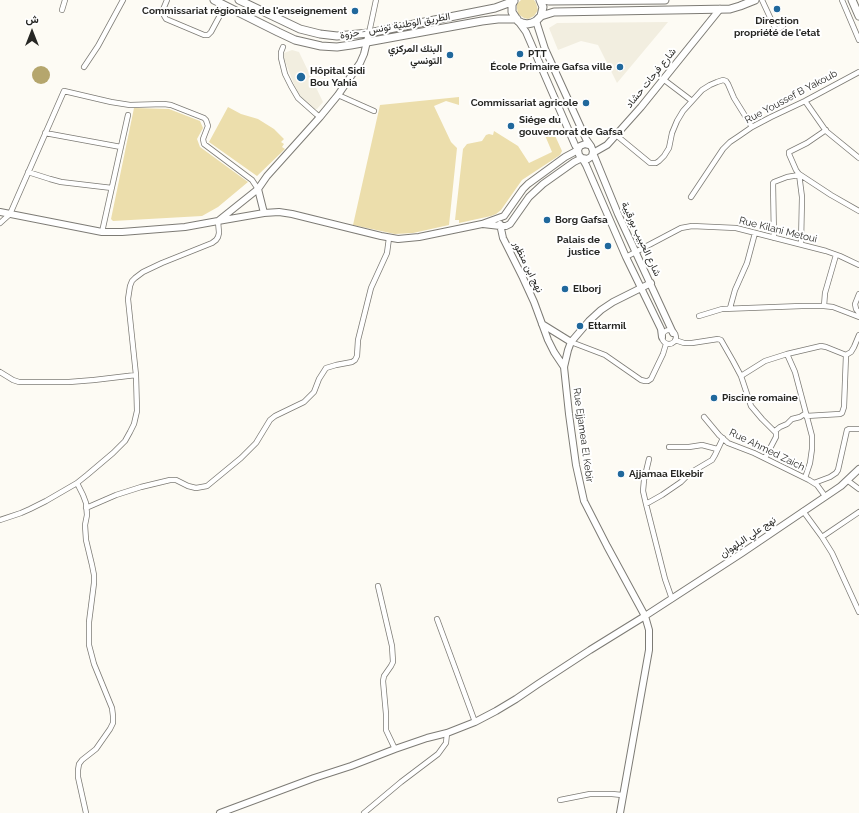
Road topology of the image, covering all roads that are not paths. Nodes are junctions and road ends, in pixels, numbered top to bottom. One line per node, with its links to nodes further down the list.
1 (65, 0): 17 (street)
2 (123, 0): 26 (street)
3 (167, 0): 15 (street)
4 (214, 0): 15 (main road, الطريق الوطنية تونس - حزوة)
5 (238, 0): 22 (main road, الطريق الوطنية تونس - حزوة)
6 (376, 0): 22 (street)
7 (540, 0): 19 (main road)
8 (545, 0): 9 (main road)
9 (665, 0)
10 (755, 0): 16 (main road, الطريق الوطنية تونس - حزوة)
11 (762, 0): 21 (street)
12 (842, 0): 23 (street)
13 (852, 0): 18 (main road)
14 (514, 1): 20 (main road); 22 (main road, الطريق الوطنية تونس - حزوة)
15 (225, 6): 24 (main road, الطريق الوطنية تونس - حزوة)
16 (720, 9): 19 (main road, الطريق الوطنية تونس - حزوة); 28 (street, شارع فرحات حشاد)
17 (62, 10)
18 (859, 16)
19 (538, 18): 20 (main road, الطريق الوطنية تونس - حزوة); 29 (street)
20 (517, 20): 24 (main road, الطريق الوطنية تونس - حزوة); 30 (street)
21 (784, 26)
22 (369, 33): 24 (street)
23 (859, 40)
24 (368, 42): 31 (street)
25 (283, 47): 37 (street)
26 (84, 67)
27 (859, 72): 33 (street, Rue Youssef B Yakoub)
28 (663, 79): 32 (street); 42 (street, شارع فرحات حشاد)
29 (562, 86): 30 (street); 36 (street)
30 (552, 91): 38 (street)
31 (338, 95): 34 (street); 37 (street)
32 (692, 101): 39 (street); 42 (street)
33 (805, 101): 39 (street, Rue Youssef B Yakoub); 40 (street)
34 (374, 111)
35 (128, 115): 44 (street)
36 (575, 115): 38 (street); 43 (street)
37 (320, 117): 52 (street)
38 (564, 120): 45 (street)
39 (752, 127): 53 (street, Rue Youssef B Yakoub)
40 (826, 130): 48 (street); 50 (street)
41 (45, 133): 44 (street); 49 (street); 52 (street)
42 (616, 135): 46 (street, شارع فرحات حشاد)
43 (591, 146): 45 (street); 46 (street)
44 (121, 147): 51 (street)
45 (578, 150): 47 (street); 58 (street)
46 (593, 153): 47 (street); 68 (street, شارع الحبيب بورقيبة)
47 (582, 158): 62 (street); 70 (street, شارع الحبيب بورقيبة)
48 (859, 158)
49 (28, 172): 51 (street); 57 (street)
50 (799, 174): 54 (street); 66 (street); 67 (street)
51 (112, 188): 63 (street)
52 (258, 189): 56 (street); 59 (street)
53 (690, 197)
54 (859, 211)
55 (0, 212): 57 (street)
56 (264, 213): 59 (street); 65 (street)
57 (10, 214): 60 (street); 63 (street)
58 (500, 218): 61 (street); 62 (street, نهج ابن منظور)
59 (218, 221): 63 (street); 91 (street)
60 (0, 223)
61 (482, 224): 62 (street); 65 (street)
62 (500, 226): 80 (street, نهج ابن منظور)
63 (102, 232)
64 (755, 233): 66 (street, Rue Kilani Metoui); 68 (street, Rue Kilani Metoui); 76 (street)
65 (388, 238): 110 (street)
66 (774, 238): 67 (street, Rue Kilani Metoui)
67 (801, 244): 69 (street, Rue Kilani Metoui)
68 (636, 253): 70 (street, Rue Kilani Metoui); 72 (street, شارع الحبيب بورقيبة)
69 (836, 255): 71 (street, Rue Kilani Metoui); 75 (street)
70 (626, 257): 73 (street, شارع الحبيب بورقيبة)
71 (859, 265)
72 (650, 283): 73 (street, Rue Ejjamea El Kebir); 81 (street, شارع الحبيب بورقيبة)
73 (640, 288): 83 (street, شارع الحبيب بورقيبة); 85 (street, Rue Ejjamea El Kebir)
74 (859, 294): 77 (street)
75 (824, 306): 76 (street); 79 (street)
76 (730, 308): 78 (street)
77 (859, 313)
78 (699, 316)
79 (859, 317)
80 (542, 324): 85 (street); 89 (street, نهج ابن منظور)
81 (673, 332): 83 (street); 84 (street)
82 (859, 335): 88 (street)
83 (662, 337): 86 (street)
84 (675, 340): 86 (street); 92 (street)
85 (571, 342): 86 (street); 89 (street, Rue Ejjamea El Kebir)
86 (666, 344)
87 (786, 354): 88 (street); 92 (street); 93 (street)
88 (846, 355): 93 (street)
89 (564, 367): 118 (street, Rue Ejjamea El Kebir)
90 (0, 372): 91 (street)
91 (136, 375): 105 (street)
92 (741, 376): 96 (street)
93 (806, 415): 96 (street); 103 (street)
94 (704, 417): 97 (street, Rue Ahmed Zaich)
95 (859, 429): 106 (street)
96 (775, 431): 100 (street)
97 (722, 438): 99 (street); 100 (street, Rue Ahmed Zaich)
98 (669, 447): 99 (street)
99 (717, 449): 109 (street)
100 (765, 458): 103 (street, Rue Ahmed Zaich)
101 (649, 459): 109 (street)
102 (859, 469): 104 (street, نهج علي البلهوان)
103 (805, 478): 106 (street, Rue Ahmed Zaich)
104 (847, 480): 107 (street); 108 (street, نهج علي البلهوان)
105 (77, 482): 110 (street); 113 (street)
106 (814, 483): 108 (street, Rue Ahmed Zaich)
107 (859, 489)
108 (825, 496): 111 (street, نهج علي البلهوان)
109 (646, 504): 116 (street)
110 (86, 508): 125 (street)
111 (803, 511): 114 (street); 116 (street, نهج علي البلهوان)
112 (859, 512): 114 (street)
113 (0, 520)
114 (822, 537): 117 (street)
115 (378, 586): 122 (street)
116 (672, 599): 118 (street, نهج علي البلهوان)
117 (859, 612)
118 (645, 616): 120 (street, نهج علي البلهوان); 123 (street, Rue Ejjamea El Kebir)
119 (437, 619): 120 (street)
120 (475, 722): 121 (street, نهج علي البلهوان)
121 (447, 733): 122 (street, نهج علي البلهوان); 127 (street)
122 (395, 749): 126 (street, نهج علي البلهوان)
123 (622, 795): 124 (street); 128 (street, Rue Ejjamea El Kebir)
124 (560, 800)
125 (86, 813)
126 (220, 813)
127 (364, 813)
128 (620, 813)

